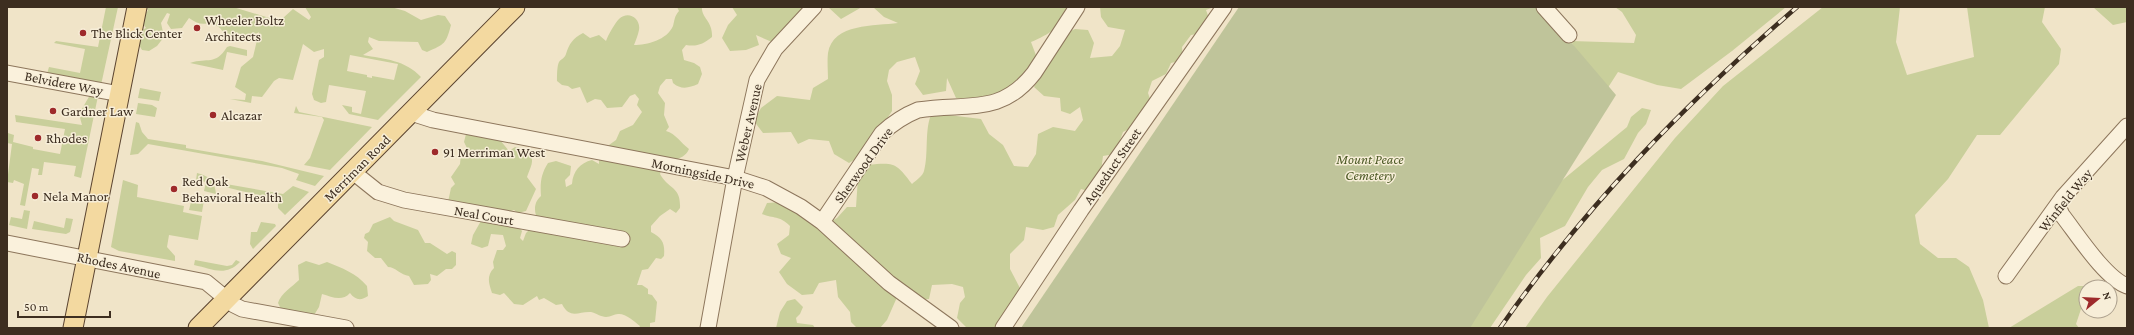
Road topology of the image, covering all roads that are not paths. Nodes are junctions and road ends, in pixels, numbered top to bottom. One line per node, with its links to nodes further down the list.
1 (137, 7): 9 (main road)
2 (515, 7): 10 (main road, Merriman Road)
3 (814, 7): 13 (street, Weber Avenue)
4 (1077, 7): 15 (street, Sherwood Drive)
5 (1224, 7): 27 (street, Aqueduct Street)
6 (1544, 7): 7 (street)
7 (1569, 35)
8 (7, 72): 9 (street, Belvidere Way)
9 (120, 94): 18 (main road)
10 (411, 113): 12 (main road, Merriman Road); 13 (street, Morningside Drive)
11 (2127, 126): 14 (street, Winfield Way)
12 (353, 172): 16 (street, Neal Court); 21 (main road, Merriman Road)
13 (735, 178): 15 (street, Morningside Drive); 25 (street, Weber Avenue)
14 (2058, 206): 19 (street, Winfield Way); 20 (street)
15 (822, 222): 26 (street, Morningside Drive)
16 (622, 239)
17 (7, 243): 18 (street, Rhodes Avenue)
18 (86, 259): 21 (street, Rhodes Avenue); 22 (main road)
19 (2006, 276)
20 (2127, 286)
21 (226, 299): 23 (main road, Merriman Road); 24 (street, Rhodes Avenue)
22 (73, 328)
23 (198, 328)
24 (346, 328)
25 (708, 328)
26 (951, 328)
27 (1003, 328)

